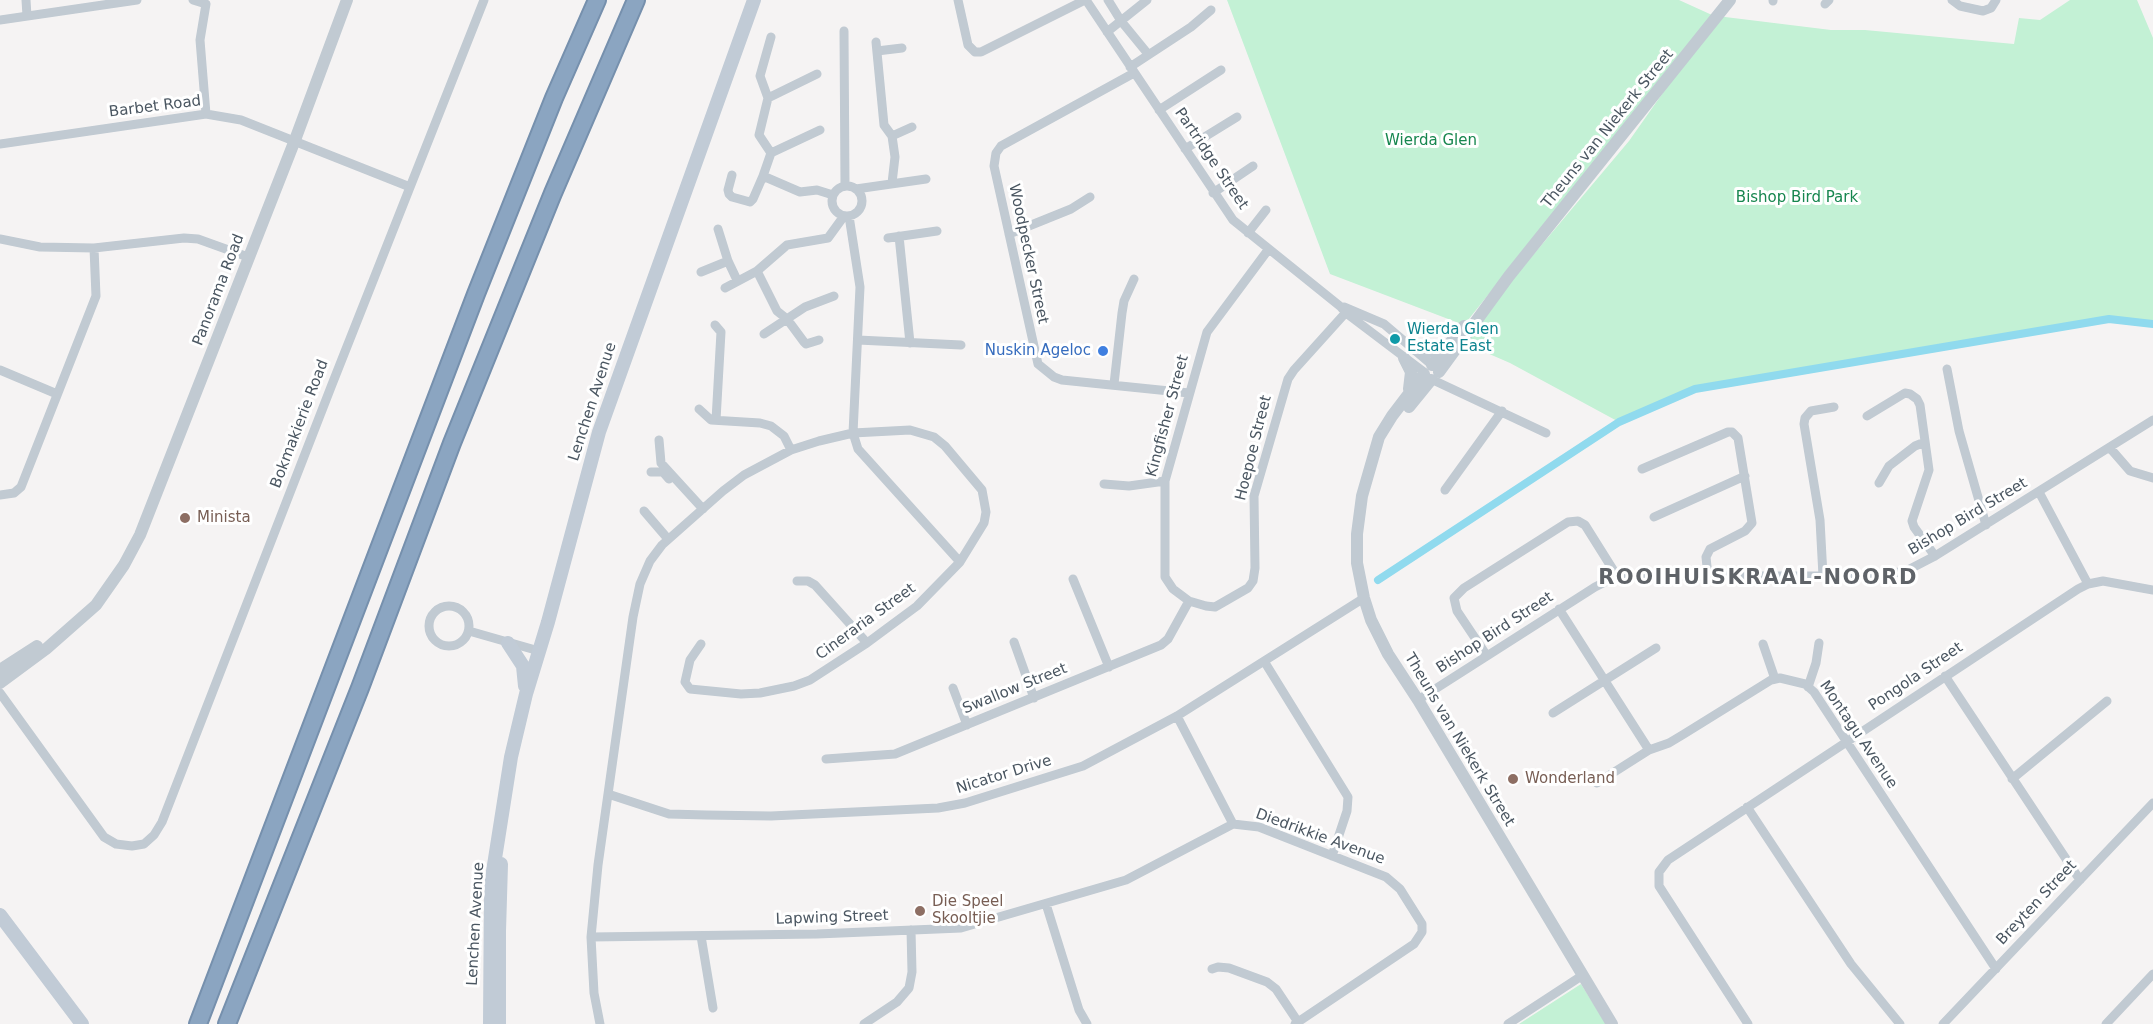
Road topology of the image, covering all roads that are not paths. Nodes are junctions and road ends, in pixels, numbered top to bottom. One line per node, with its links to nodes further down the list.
1 (26, 0): 18 (street)
2 (137, 0): 18 (street)
3 (194, 0): 16 (street)
4 (347, 0): 36 (street, Panorama Road)
5 (484, 0): 46 (street, Bokmakierie Road)
6 (597, 0): 186 (highway)
7 (636, 0): 187 (highway)
8 (754, 0): 140 (main road, Lenchen Avenue)
9 (958, 0): 10 (street)
10 (1085, 0): 22 (street, Partridge Street)
11 (1108, 0): 20 (street)
12 (1147, 0): 20 (street)
13 (1730, 0): 66 (street, Theuns van Niekerk Street)
14 (1952, 0): 15 (street)
15 (1996, 0)
16 (208, 2): 31 (street)
17 (1211, 10): 25 (street, Woodpecker Street)
18 (27, 16): 19 (street)
19 (0, 20)
20 (1121, 21): 22 (street); 25 (street)
21 (844, 31): 45 (street)
22 (1107, 32): 26 (street, Partridge Street)
23 (771, 38): 29 (street)
24 (902, 48): 35 (street)
25 (1148, 54): 26 (street, Woodpecker Street)
26 (1132, 70): 30 (street, Partridge Street); 56 (street, Woodpecker Street)
27 (1221, 70): 30 (street)
28 (817, 74): 29 (street)
29 (768, 98): 39 (street)
30 (1159, 110): 38 (street, Partridge Street)
31 (206, 114): 36 (street, Barbet Road); 37 (street, Barbet Road)
32 (1237, 117): 38 (street)
33 (912, 127): 35 (street)
34 (820, 130): 39 (street)
35 (892, 136): 44 (street)
36 (295, 141): 46 (street, Barbet Road); 62 (street, Panorama Road)
37 (0, 144)
38 (1185, 149): 48 (street, Partridge Street)
39 (771, 153): 42 (street)
40 (1253, 166): 48 (street)
41 (732, 175): 42 (street)
42 (763, 176): 49 (street)
43 (926, 179): 44 (street)
44 (892, 183): 47 (street)
45 (845, 186): 47 (street); 49 (street)
46 (410, 187): 152 (street, Bokmakierie Road)
47 (856, 189): 52 (street)
48 (1213, 193): 55 (street, Partridge Street)
49 (833, 195): 52 (street)
50 (1090, 197): 56 (street)
51 (1266, 210): 55 (street)
52 (846, 216): 64 (street); 76 (street)
53 (718, 229): 63 (street)
54 (937, 231): 57 (street)
55 (1248, 233): 61 (street, Partridge Street)
56 (1009, 234): 85 (street, Woodpecker Street)
57 (899, 236): 58 (street); 77 (street)
58 (888, 238)
59 (0, 239): 60 (street)
60 (94, 248): 62 (street); 87 (street)
61 (1268, 250): 71 (street, Partridge Street); 86 (street, Kingfisher Street)
62 (248, 257): 127 (street, Panorama Road)
63 (728, 261): 65 (street); 68 (street)
64 (757, 271): 68 (street); 72 (street)
65 (701, 272)
66 (1509, 276): 80 (street, Theuns van Niekerk Street); 84 (street, Theuns van Niekerk Street)
67 (1134, 279): 85 (street)
68 (737, 280): 69 (street)
69 (725, 288)
70 (834, 296): 72 (street)
71 (1345, 309): 79 (street, Partridge Street); 81 (street, Partridge Street); 130 (street, Hoepoe Street)
72 (787, 320): 74 (street); 75 (street)
73 (715, 325): 93 (street)
74 (764, 334)
75 (819, 340)
76 (858, 340): 77 (street); 97 (street)
77 (910, 343): 78 (street)
78 (961, 345)
79 (1412, 346): 80 (street); 81 (street); 84 (street, Partridge Street)
80 (1440, 353): 84 (street, Theuns van Niekerk Street)
81 (1402, 356): 84 (street, Partridge Street); 88 (street)
82 (1947, 369): 117 (street)
83 (0, 370): 87 (street)
84 (1432, 373): 88 (street, Theuns van Niekerk Street); 91 (street); 103 (street, Theuns van Niekerk Street)
85 (1114, 384): 86 (street, Woodpecker Street)
86 (1189, 393): 108 (street, Kingfisher Street)
87 (57, 394): 113 (street)
88 (1407, 396): 103 (street, Theuns van Niekerk Street)
89 (1834, 407): 123 (street)
90 (699, 409): 93 (street)
91 (1502, 411): 96 (street); 111 (street)
92 (1867, 416): 99 (street)
93 (716, 420): 102 (street)
94 (2153, 420): 100 (street, Bishop Bird Street)
95 (868, 433): 97 (street, Cineraria Street); 101 (street); 120 (street, Cineraria Street)
96 (1546, 433)
97 (853, 434): 101 (street); 102 (street, Cineraria Street)
98 (659, 440): 114 (street)
99 (1925, 442): 109 (street); 119 (street)
100 (2110, 448): 107 (street); 112 (street, Bishop Bird Street)
101 (858, 449): 120 (street)
102 (791, 450): 114 (street, Cineraria Street)
103 (1376, 451): 129 (street, Theuns van Niekerk Street)
104 (1642, 469): 106 (street)
105 (651, 472): 114 (street)
106 (1745, 476): 116 (street); 122 (street)
107 (2153, 478)
108 (1165, 481): 110 (street); 130 (street, Kingfisher Street)
109 (1879, 483)
110 (1104, 484)
111 (1444, 490)
112 (2039, 492): 117 (street, Bishop Bird Street); 126 (street)
113 (0, 495)
114 (701, 510): 118 (street, Cineraria Street)
115 (644, 511): 118 (street)
116 (1654, 517)
117 (1986, 525): 119 (street, Bishop Bird Street)
118 (668, 539): 166 (street, Cineraria Street)
119 (1935, 556): 123 (street, Bishop Bird Street)
120 (960, 562): 135 (street, Cineraria Street)
121 (1617, 576): 122 (street, Bishop Bird Street); 131 (street, Bishop Bird Street); 141 (street)
122 (1708, 576): 123 (street, Bishop Bird Street)
123 (1823, 576)
124 (1073, 579): 143 (street)
125 (797, 581): 135 (street)
126 (2088, 584): 128 (street); 145 (street, Pongola Street)
127 (109, 586): 144 (street, Panorama Road); 148 (street, Panorama Road)
128 (2153, 590)
129 (1364, 598): 142 (street, Nicator Drive); 156 (street, Theuns van Niekerk Street)
130 (1189, 602): 143 (street, Swallow Street)
131 (1558, 609): 141 (street, Bishop Bird Street); 146 (street)
132 (469, 631): 132 (street); 134 (street)
133 (1014, 642): 155 (street)
134 (508, 643): 140 (street); 153 (main road)
135 (867, 643): 137 (street, Cineraria Street)
136 (1819, 643): 149 (street)
137 (701, 644)
138 (1763, 644): 147 (street)
139 (1656, 648): 146 (street)
140 (539, 651): 153 (main road, Lenchen Avenue)
141 (1486, 656): 156 (street, Bishop Bird Street)
142 (1264, 662): 159 (street, Nicator Drive); 171 (street)
143 (1109, 667): 155 (street, Swallow Street)
144 (0, 670)
145 (1945, 676): 161 (street, Pongola Street); 164 (street)
146 (1605, 679): 158 (street); 162 (street)
147 (1775, 679): 149 (street, Montagu Avenue); 154 (street)
148 (0, 683)
149 (1808, 687): 161 (street, Montagu Avenue)
150 (953, 688): 160 (street)
151 (1737, 689): 154 (street)
152 (0, 693)
153 (526, 694): 170 (main road, Lenchen Avenue)
154 (1744, 697): 162 (street)
155 (1034, 698): 160 (street, Swallow Street)
156 (1418, 700): 181 (street, Theuns van Niekerk Street)
157 (2107, 700): 164 (street)
158 (1553, 713)
159 (1177, 716): 166 (street, Nicator Drive); 169 (street, Diedrikkie Avenue)
160 (967, 725): 163 (street, Swallow Street)
161 (1846, 742): 168 (street, Pongola Street); 179 (street, Montagu Avenue)
162 (1649, 750): 165 (street)
163 (826, 759)
164 (2012, 779): 172 (street)
165 (1597, 783)
166 (608, 794): 177 (street, Cineraria Street)
167 (2153, 802): 172 (street, Breyten Street)
168 (1747, 807): 194 (street, Pongola Street); 195 (street)
169 (1233, 824): 171 (street, Diedrikkie Avenue); 173 (street, Lapwing Street)
170 (502, 825): 188 (main road, Lenchen Avenue); 189 (main road, Lenchen Avenue)
171 (1332, 856): 184 (street, Diedrikkie Avenue)
172 (2080, 880): 179 (street, Breyten Street)
173 (1046, 904): 175 (street, Lapwing Street); 183 (street)
174 (0, 915): 185 (main road)
175 (911, 930): 176 (street, Lapwing Street); 191 (street)
176 (701, 936): 177 (street, Lapwing Street); 182 (street)
177 (591, 937): 190 (street, Cineraria Street)
178 (1212, 969): 184 (street)
179 (1996, 969): 196 (street, Breyten Street)
180 (2153, 974): 197 (street)
181 (1583, 975): 192 (street); 193 (street, Theuns van Niekerk Street)
182 (712, 1008)
183 (1084, 1023)
184 (1297, 1023)
185 (82, 1024)
186 (198, 1024)
187 (227, 1024)
188 (490, 1024)
189 (499, 1024)
190 (600, 1024)
191 (864, 1024)
192 (1508, 1024)
193 (1612, 1024)
194 (1748, 1024)
195 (1900, 1024)
196 (1943, 1024)
197 (2106, 1024)

